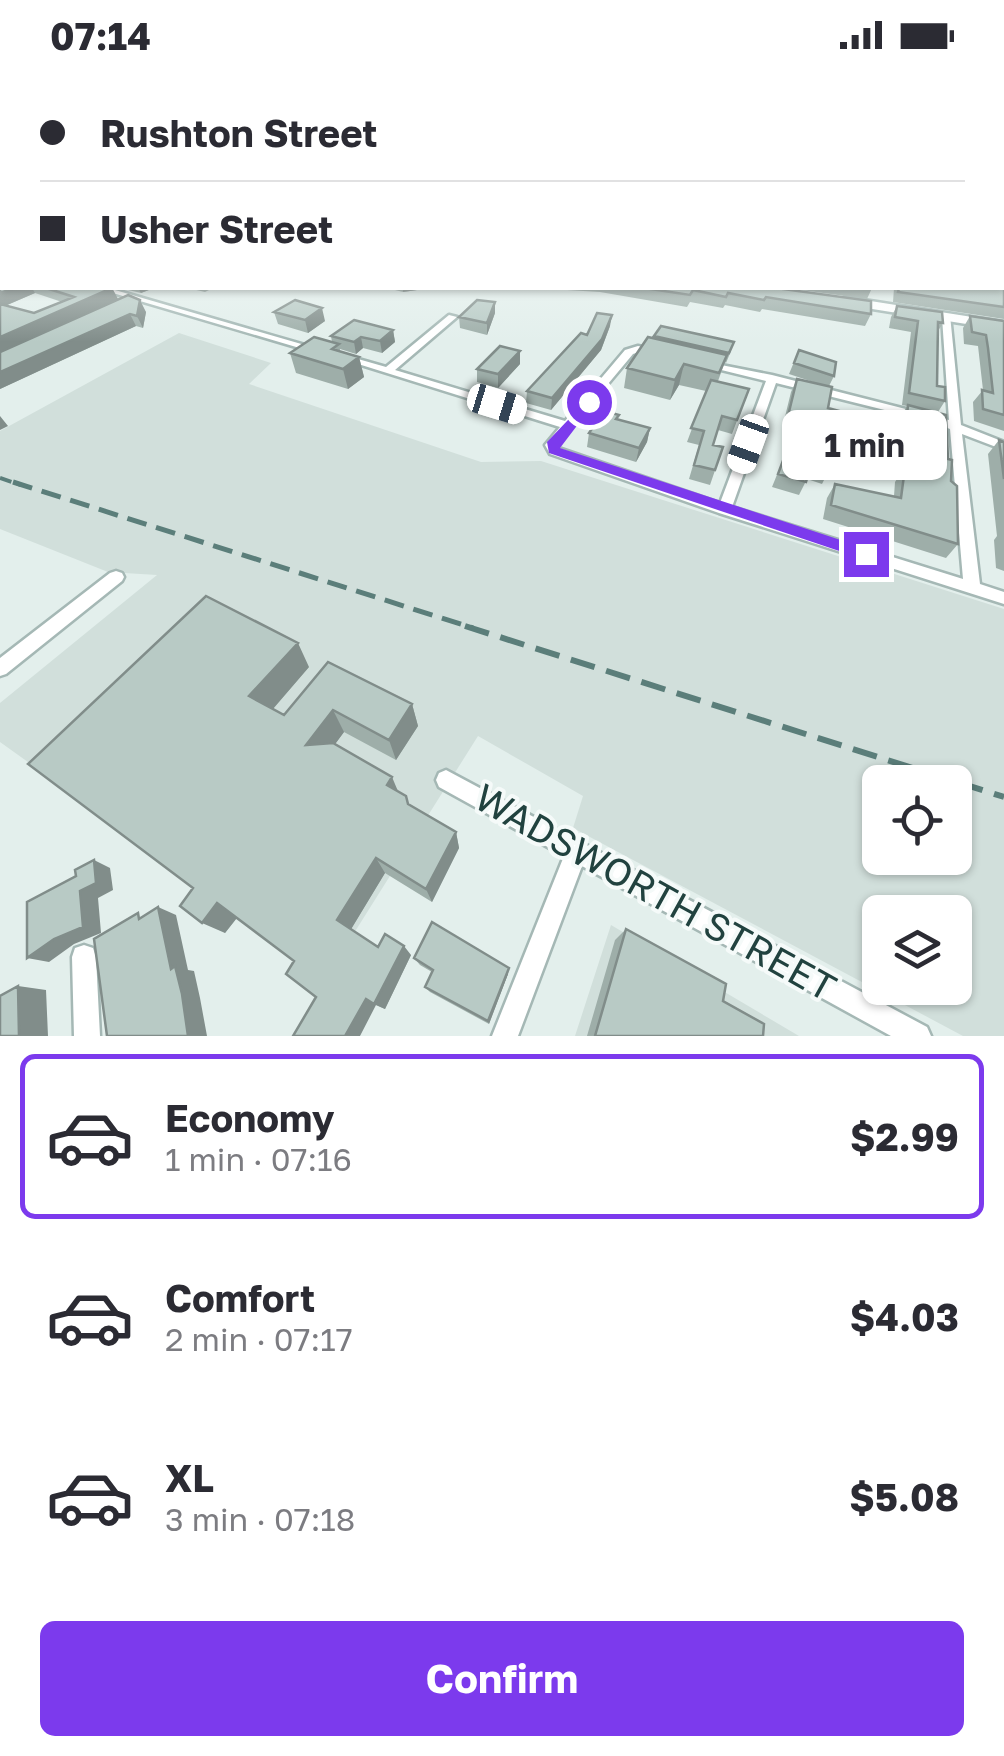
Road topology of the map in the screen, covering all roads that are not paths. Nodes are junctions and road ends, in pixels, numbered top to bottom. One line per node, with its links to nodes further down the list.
1 (104, 290): 8 (street)
2 (822, 298): 4 (street)
3 (452, 317): 8 (street)
4 (947, 317): 5 (street); 11 (street)
5 (1004, 326)
6 (679, 358): 10 (street)
7 (698, 362): 9 (street)
8 (389, 370): 10 (street)
9 (772, 378): 11 (street); 13 (street)
10 (570, 426): 13 (street)
11 (958, 430): 12 (street); 15 (street)
12 (1004, 446)
13 (724, 510): 15 (street)
14 (116, 577): 17 (street)
15 (972, 587): 16 (street)
16 (1004, 598)
17 (0, 668)
18 (446, 780): 19 (street, WADSWORTH STREET)
19 (577, 851): 22 (street); 23 (street, WADSWORTH STREET)
20 (84, 957): 21 (street)
21 (87, 1036)
22 (505, 1036)
23 (918, 1036)

